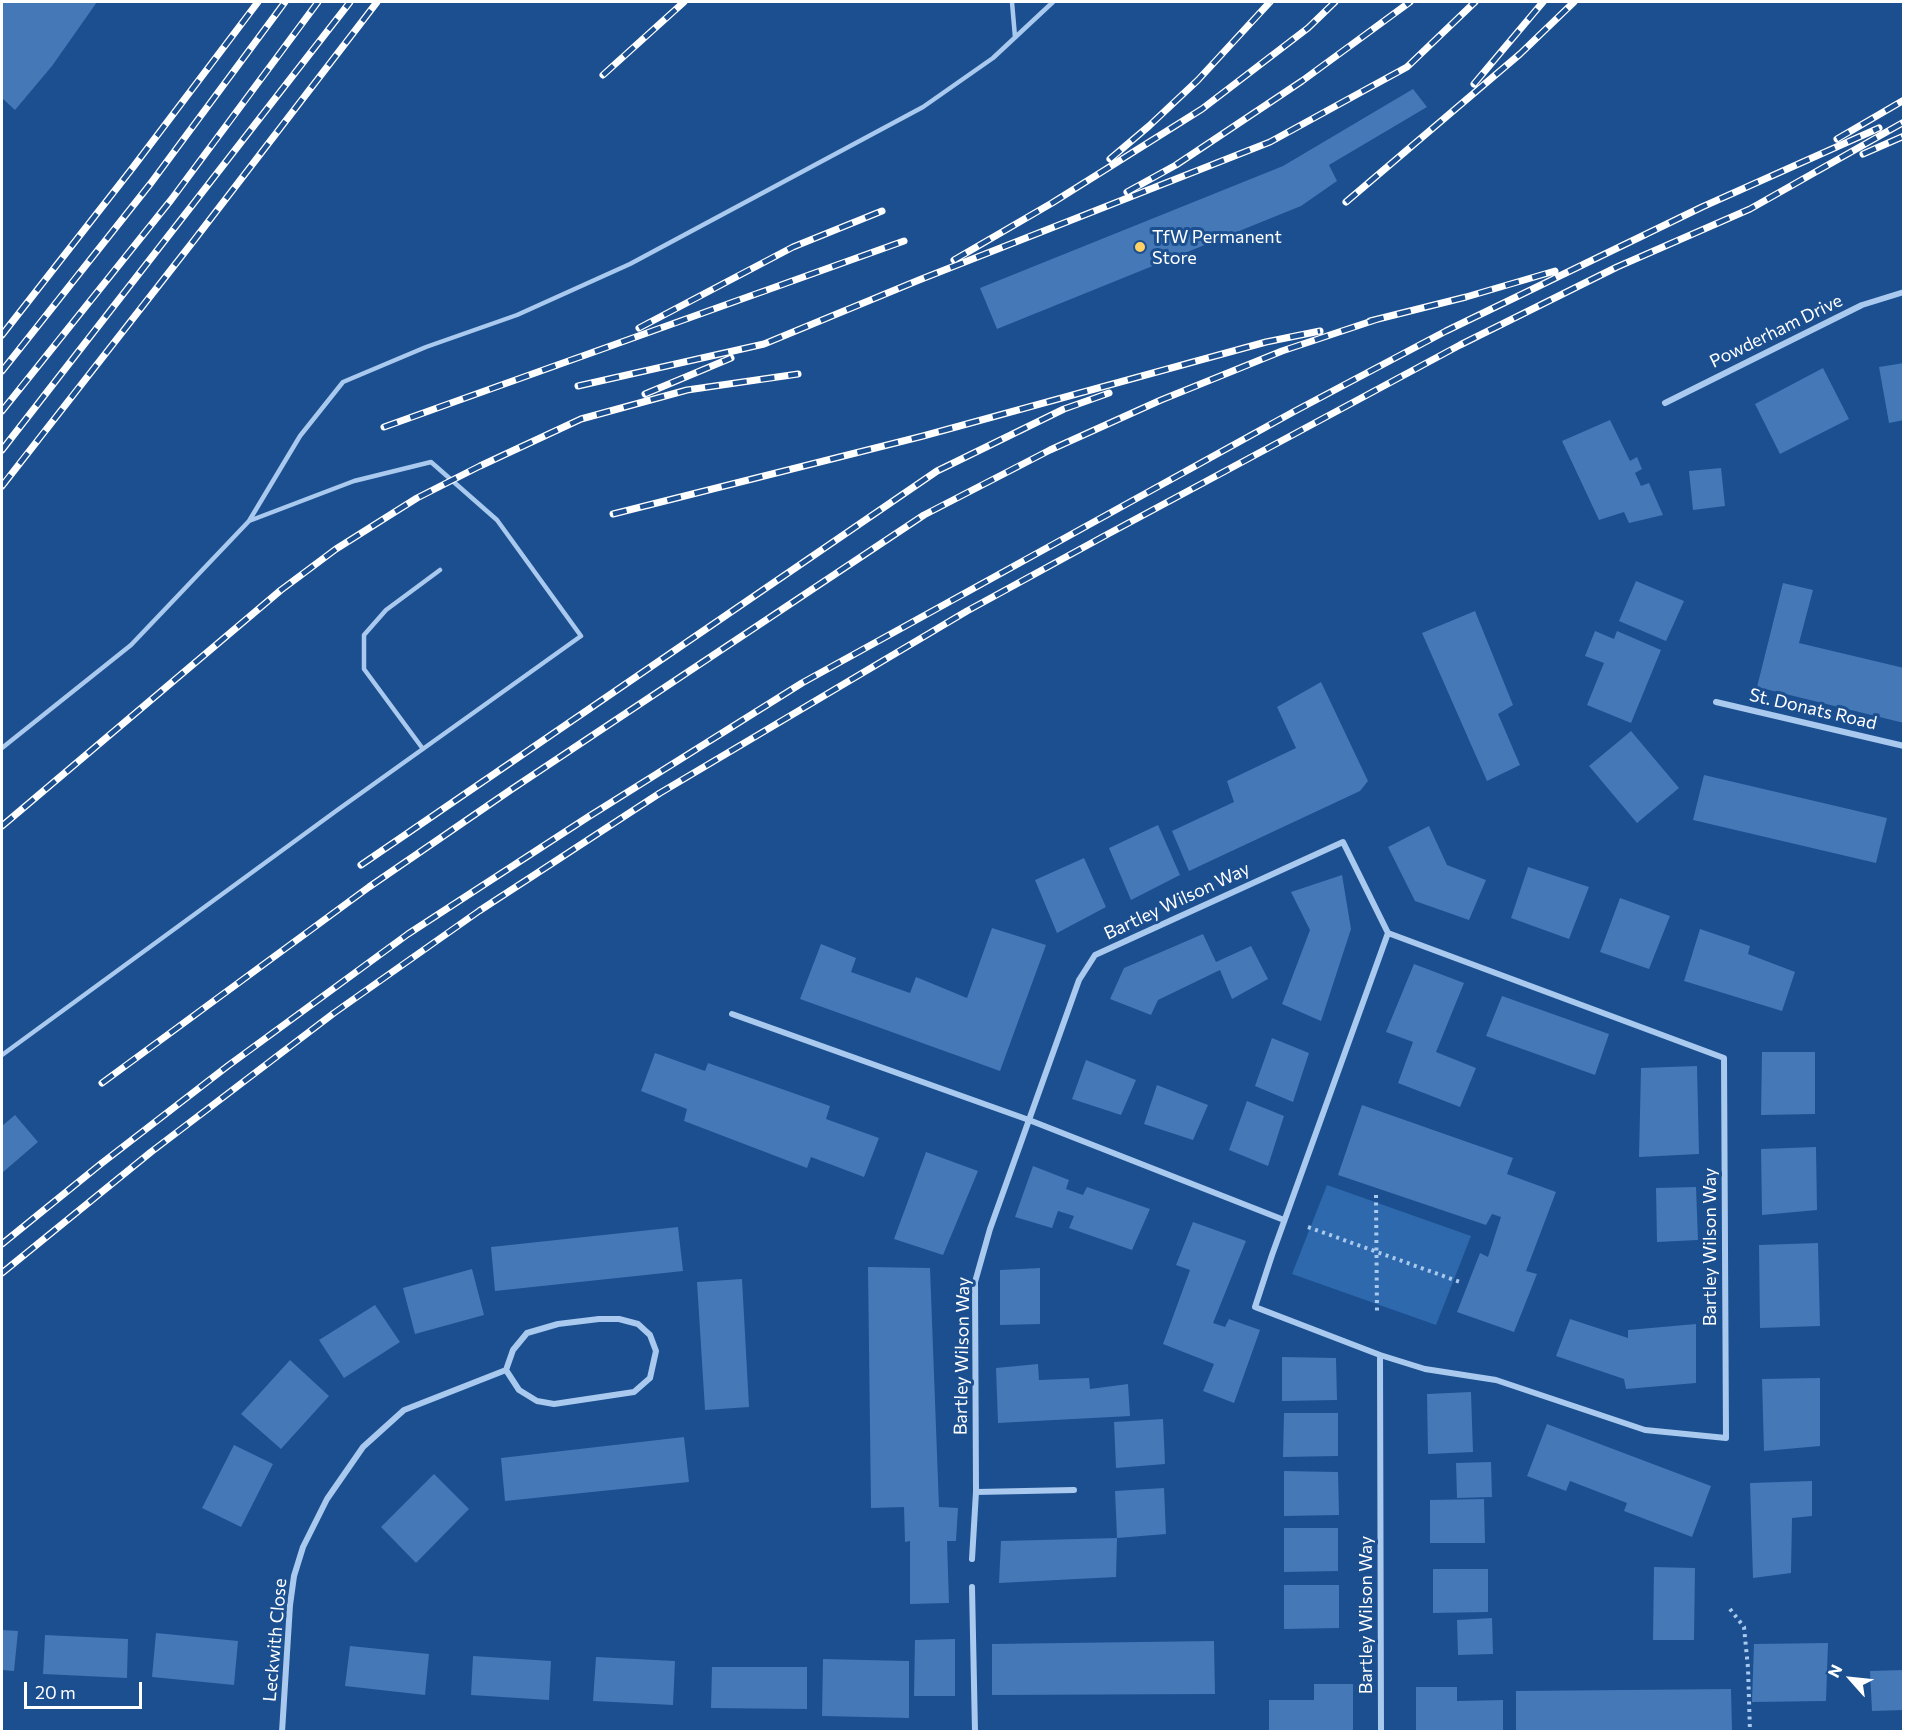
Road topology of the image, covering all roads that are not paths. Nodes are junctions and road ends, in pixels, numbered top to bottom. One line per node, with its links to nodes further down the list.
1 (1012, 2): 3 (lane)
2 (1053, 2): 3 (lane)
3 (1015, 37): 6 (lane)
4 (1904, 292): 5 (street, Powderham Drive)
5 (1665, 403)
6 (249, 521): 10 (lane); 11 (lane)
7 (440, 570): 11 (lane)
8 (1716, 702): 9 (street, St. Donats Road)
9 (1904, 746)
10 (2, 748)
11 (423, 749): 14 (lane)
12 (1388, 933): 15 (street, Bartley Wilson Way); 16 (street, Bartley Wilson Way); 17 (street, Bartley Wilson Way)
13 (732, 1014): 15 (street)
14 (2, 1055)
15 (1029, 1120): 16 (street); 20 (street, Bartley Wilson Way)
16 (1284, 1220): 17 (street, Bartley Wilson Way)
17 (1380, 1354): 25 (street, Bartley Wilson Way)
18 (506, 1370): 18 (street); 23 (street, Leckwith Close)
19 (1074, 1490): 20 (street)
20 (976, 1492): 21 (street, Bartley Wilson Way)
21 (972, 1559)
22 (972, 1587): 24 (street)
23 (282, 1731)
24 (975, 1731)
25 (1381, 1731)

